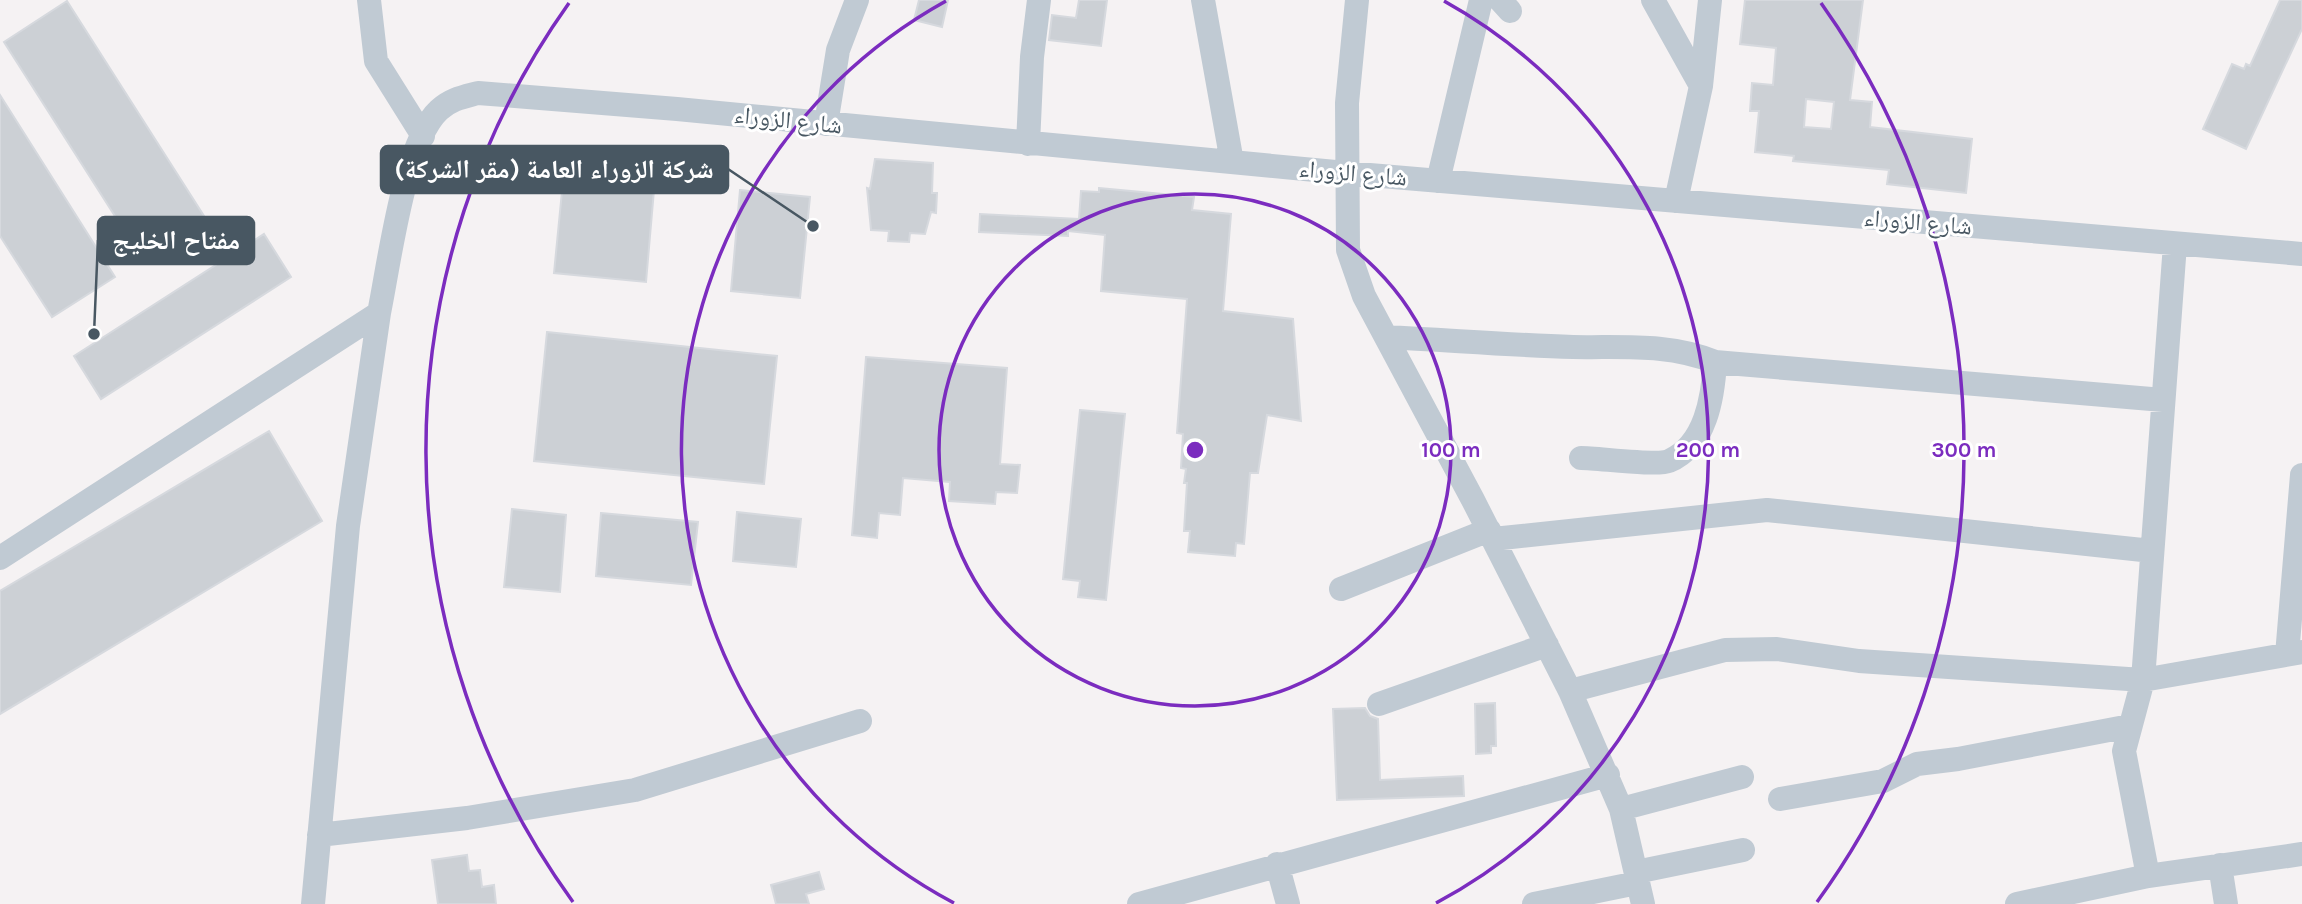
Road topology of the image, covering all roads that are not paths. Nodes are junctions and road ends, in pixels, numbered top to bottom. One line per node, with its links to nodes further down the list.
1 (369, 0): 11 (street)
2 (857, 0): 10 (street)
3 (1039, 0): 12 (street)
4 (1203, 0): 13 (street)
5 (1357, 0): 14 (street)
6 (1481, 0): 15 (street)
7 (1653, 0): 9 (street)
8 (1710, 0): 9 (street)
9 (1700, 86): 16 (street)
10 (826, 124): 11 (street, شارع الزوراء); 12 (street, شارع الزوراء)
11 (423, 136): 19 (street, شارع الزوراء)
12 (1028, 144): 13 (street, شارع الزوراء)
13 (1233, 162): 14 (street, شارع الزوراء)
14 (1346, 173): 15 (street, شارع الزوراء); 20 (street)
15 (1438, 181): 16 (street, شارع الزوراء)
16 (1676, 201): 17 (street, شارع الزوراء)
17 (2175, 244): 18 (street, شارع الزوراء); 22 (street)
18 (2302, 254)
19 (379, 313): 27 (street); 40 (street, شارع الزوراء)
20 (1386, 337): 21 (street); 25 (street)
21 (1715, 362): 22 (street); 23 (street)
22 (2163, 400): 26 (street)
23 (1581, 458)
24 (2302, 475): 30 (street)
25 (1491, 535): 26 (street); 28 (street); 29 (street)
26 (2152, 551): 31 (street)
27 (0, 558)
28 (1340, 589)
29 (1547, 645): 32 (street); 33 (street)
30 (2294, 653): 31 (street)
31 (2143, 680): 32 (street); 35 (street)
32 (1570, 691): 36 (street)
33 (1379, 704)
34 (860, 721): 40 (street)
35 (2130, 726): 38 (street); 45 (street)
36 (1608, 775): 39 (street); 43 (street)
37 (1742, 777): 39 (street)
38 (1780, 799)
39 (1622, 809): 46 (street)
40 (319, 835): 47 (street, شارع الزوراء)
41 (1743, 850): 46 (street)
42 (2302, 854): 44 (street)
43 (1277, 864): 48 (street); 49 (street)
44 (2220, 865): 45 (street); 52 (street)
45 (2148, 876): 51 (street)
46 (1638, 886): 50 (street)
47 (313, 904)
48 (1139, 904)
49 (1287, 904)
50 (1534, 904)
51 (2017, 904)
52 (2226, 904)

